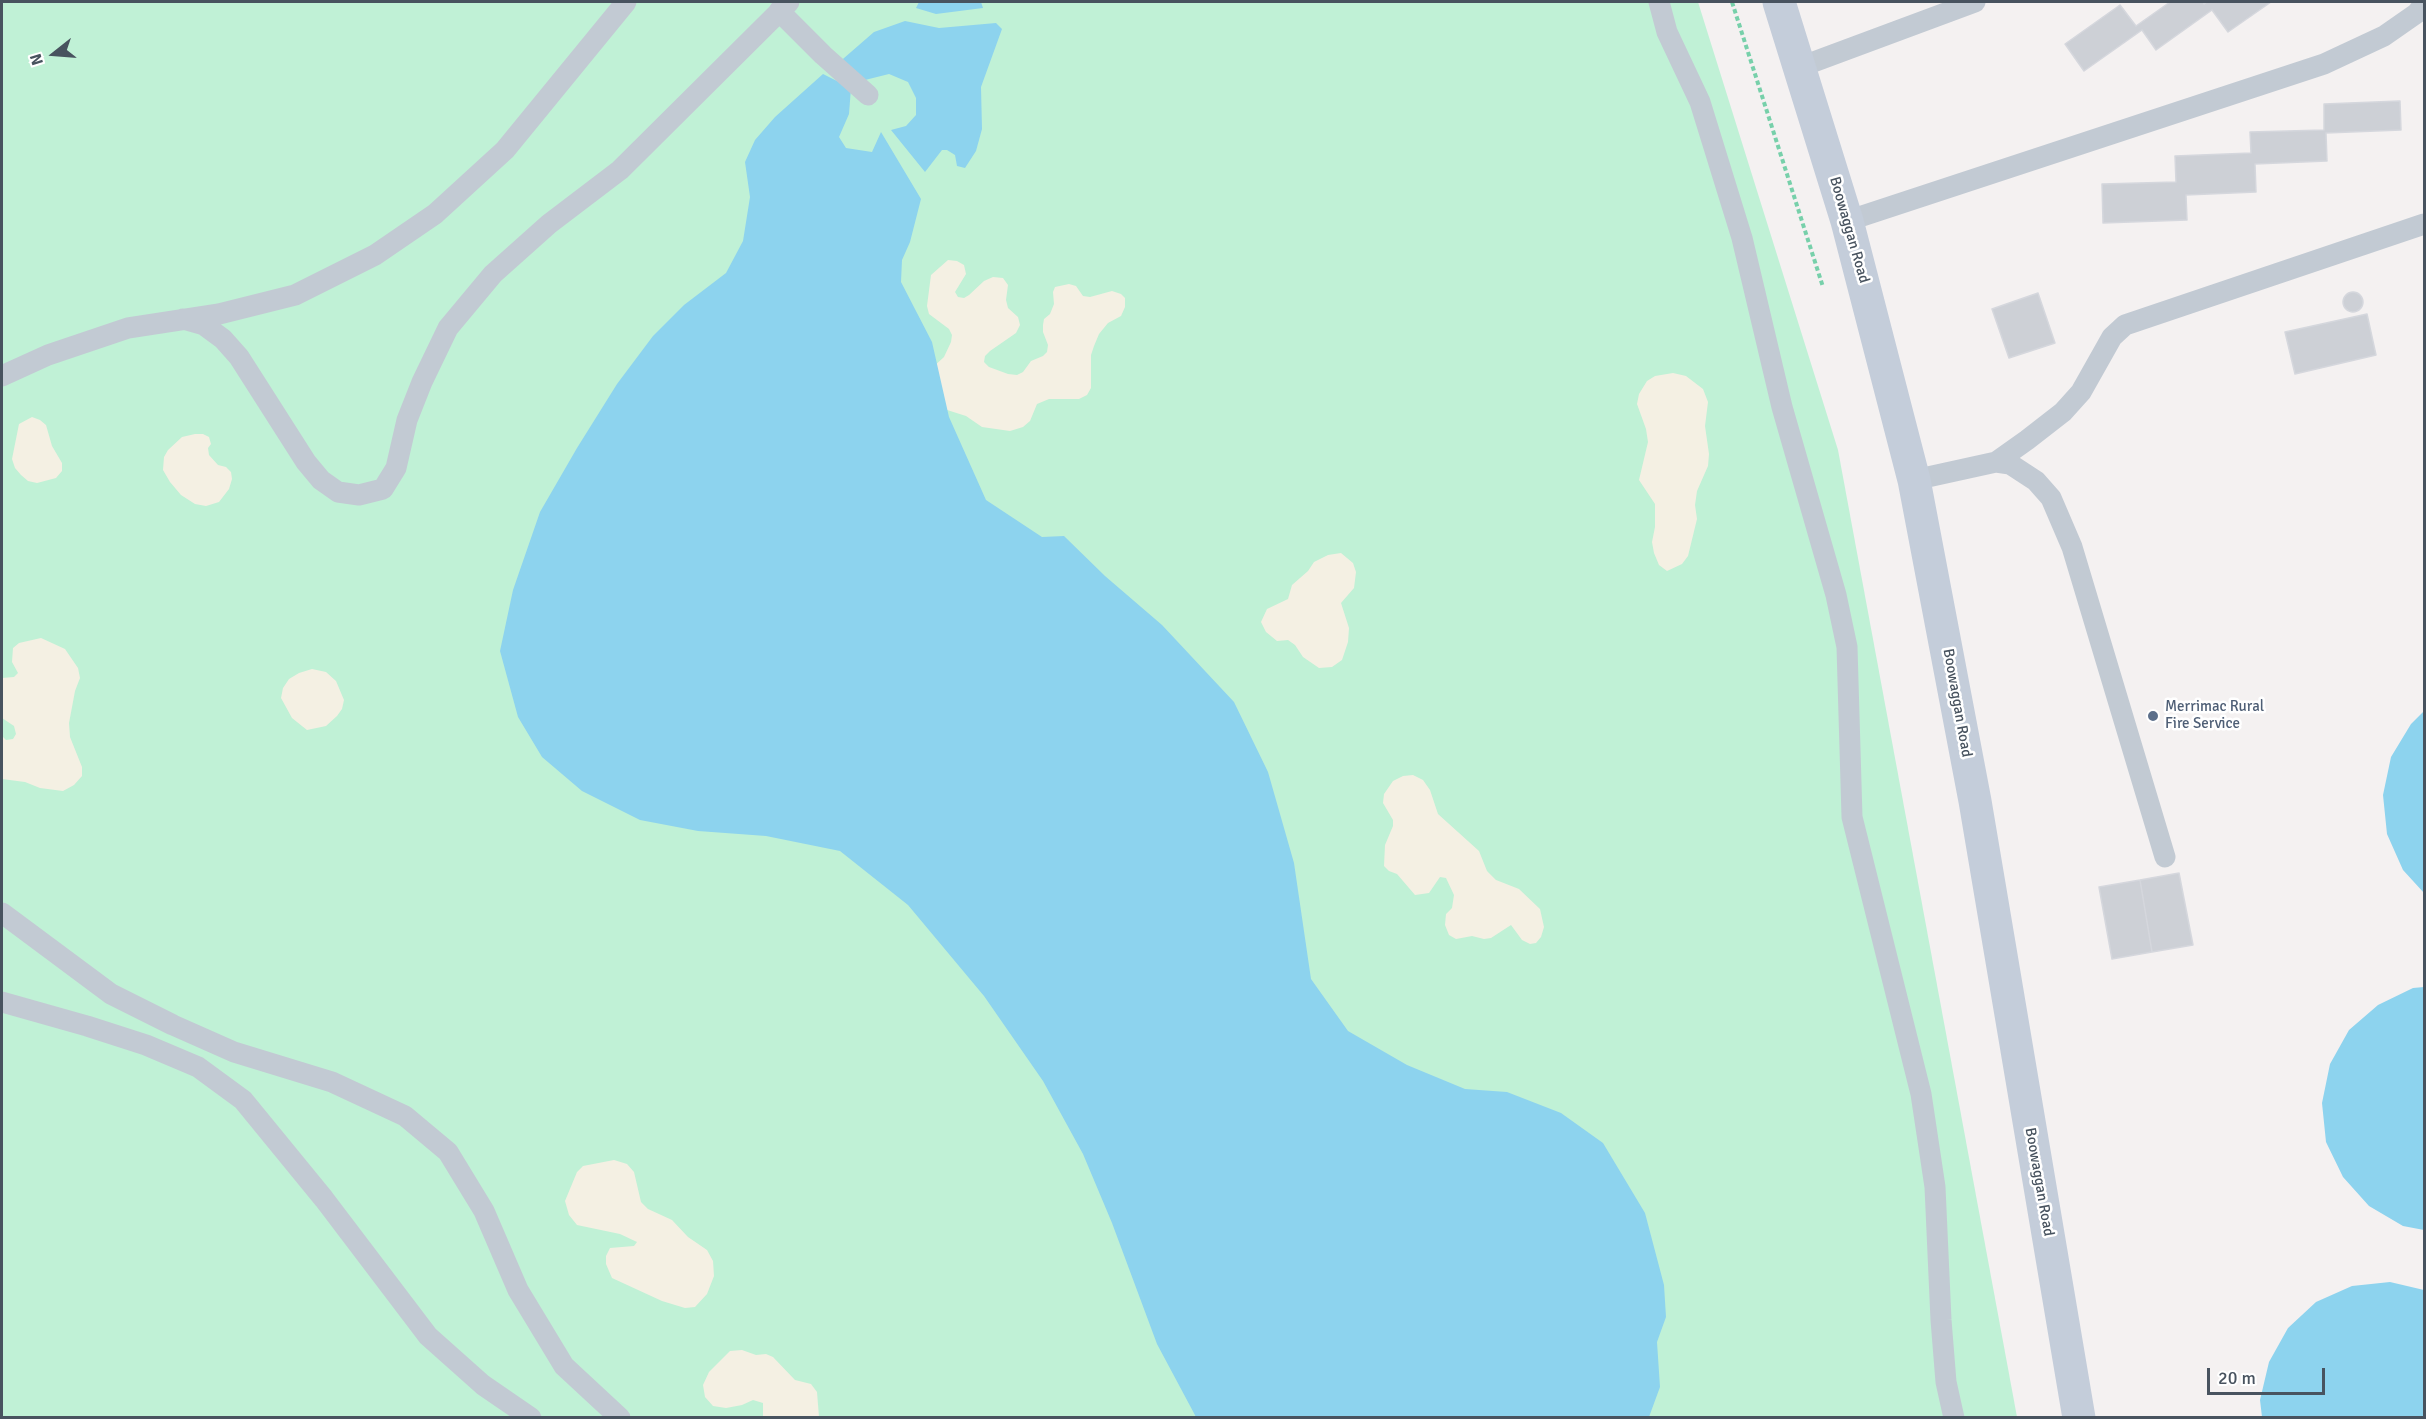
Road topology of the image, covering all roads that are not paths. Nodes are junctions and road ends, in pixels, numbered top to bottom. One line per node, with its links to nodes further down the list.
1 (627, 2): 11 (lane)
2 (1659, 2): 22 (lane)
3 (1779, 2): 7 (main road, Boowaggan Road)
4 (1975, 2): 7 (lane)
5 (2424, 4): 9 (lane)
6 (784, 6): 8 (lane); 13 (lane)
7 (1800, 68): 9 (main road, Boowaggan Road)
8 (868, 95)
9 (1847, 221): 16 (main road, Boowaggan Road)
10 (2424, 224): 15 (lane)
11 (262, 303): 12 (lane); 13 (lane)
12 (183, 319): 13 (lane); 14 (lane)
13 (229, 346)
14 (2, 376)
15 (1996, 462): 16 (lane); 17 (lane)
16 (1914, 480): 23 (main road, Boowaggan Road)
17 (2165, 857)
18 (2, 914): 21 (lane)
19 (2, 1002): 20 (lane)
20 (531, 1418)
21 (620, 1418)
22 (1954, 1418)
23 (2079, 1418)

